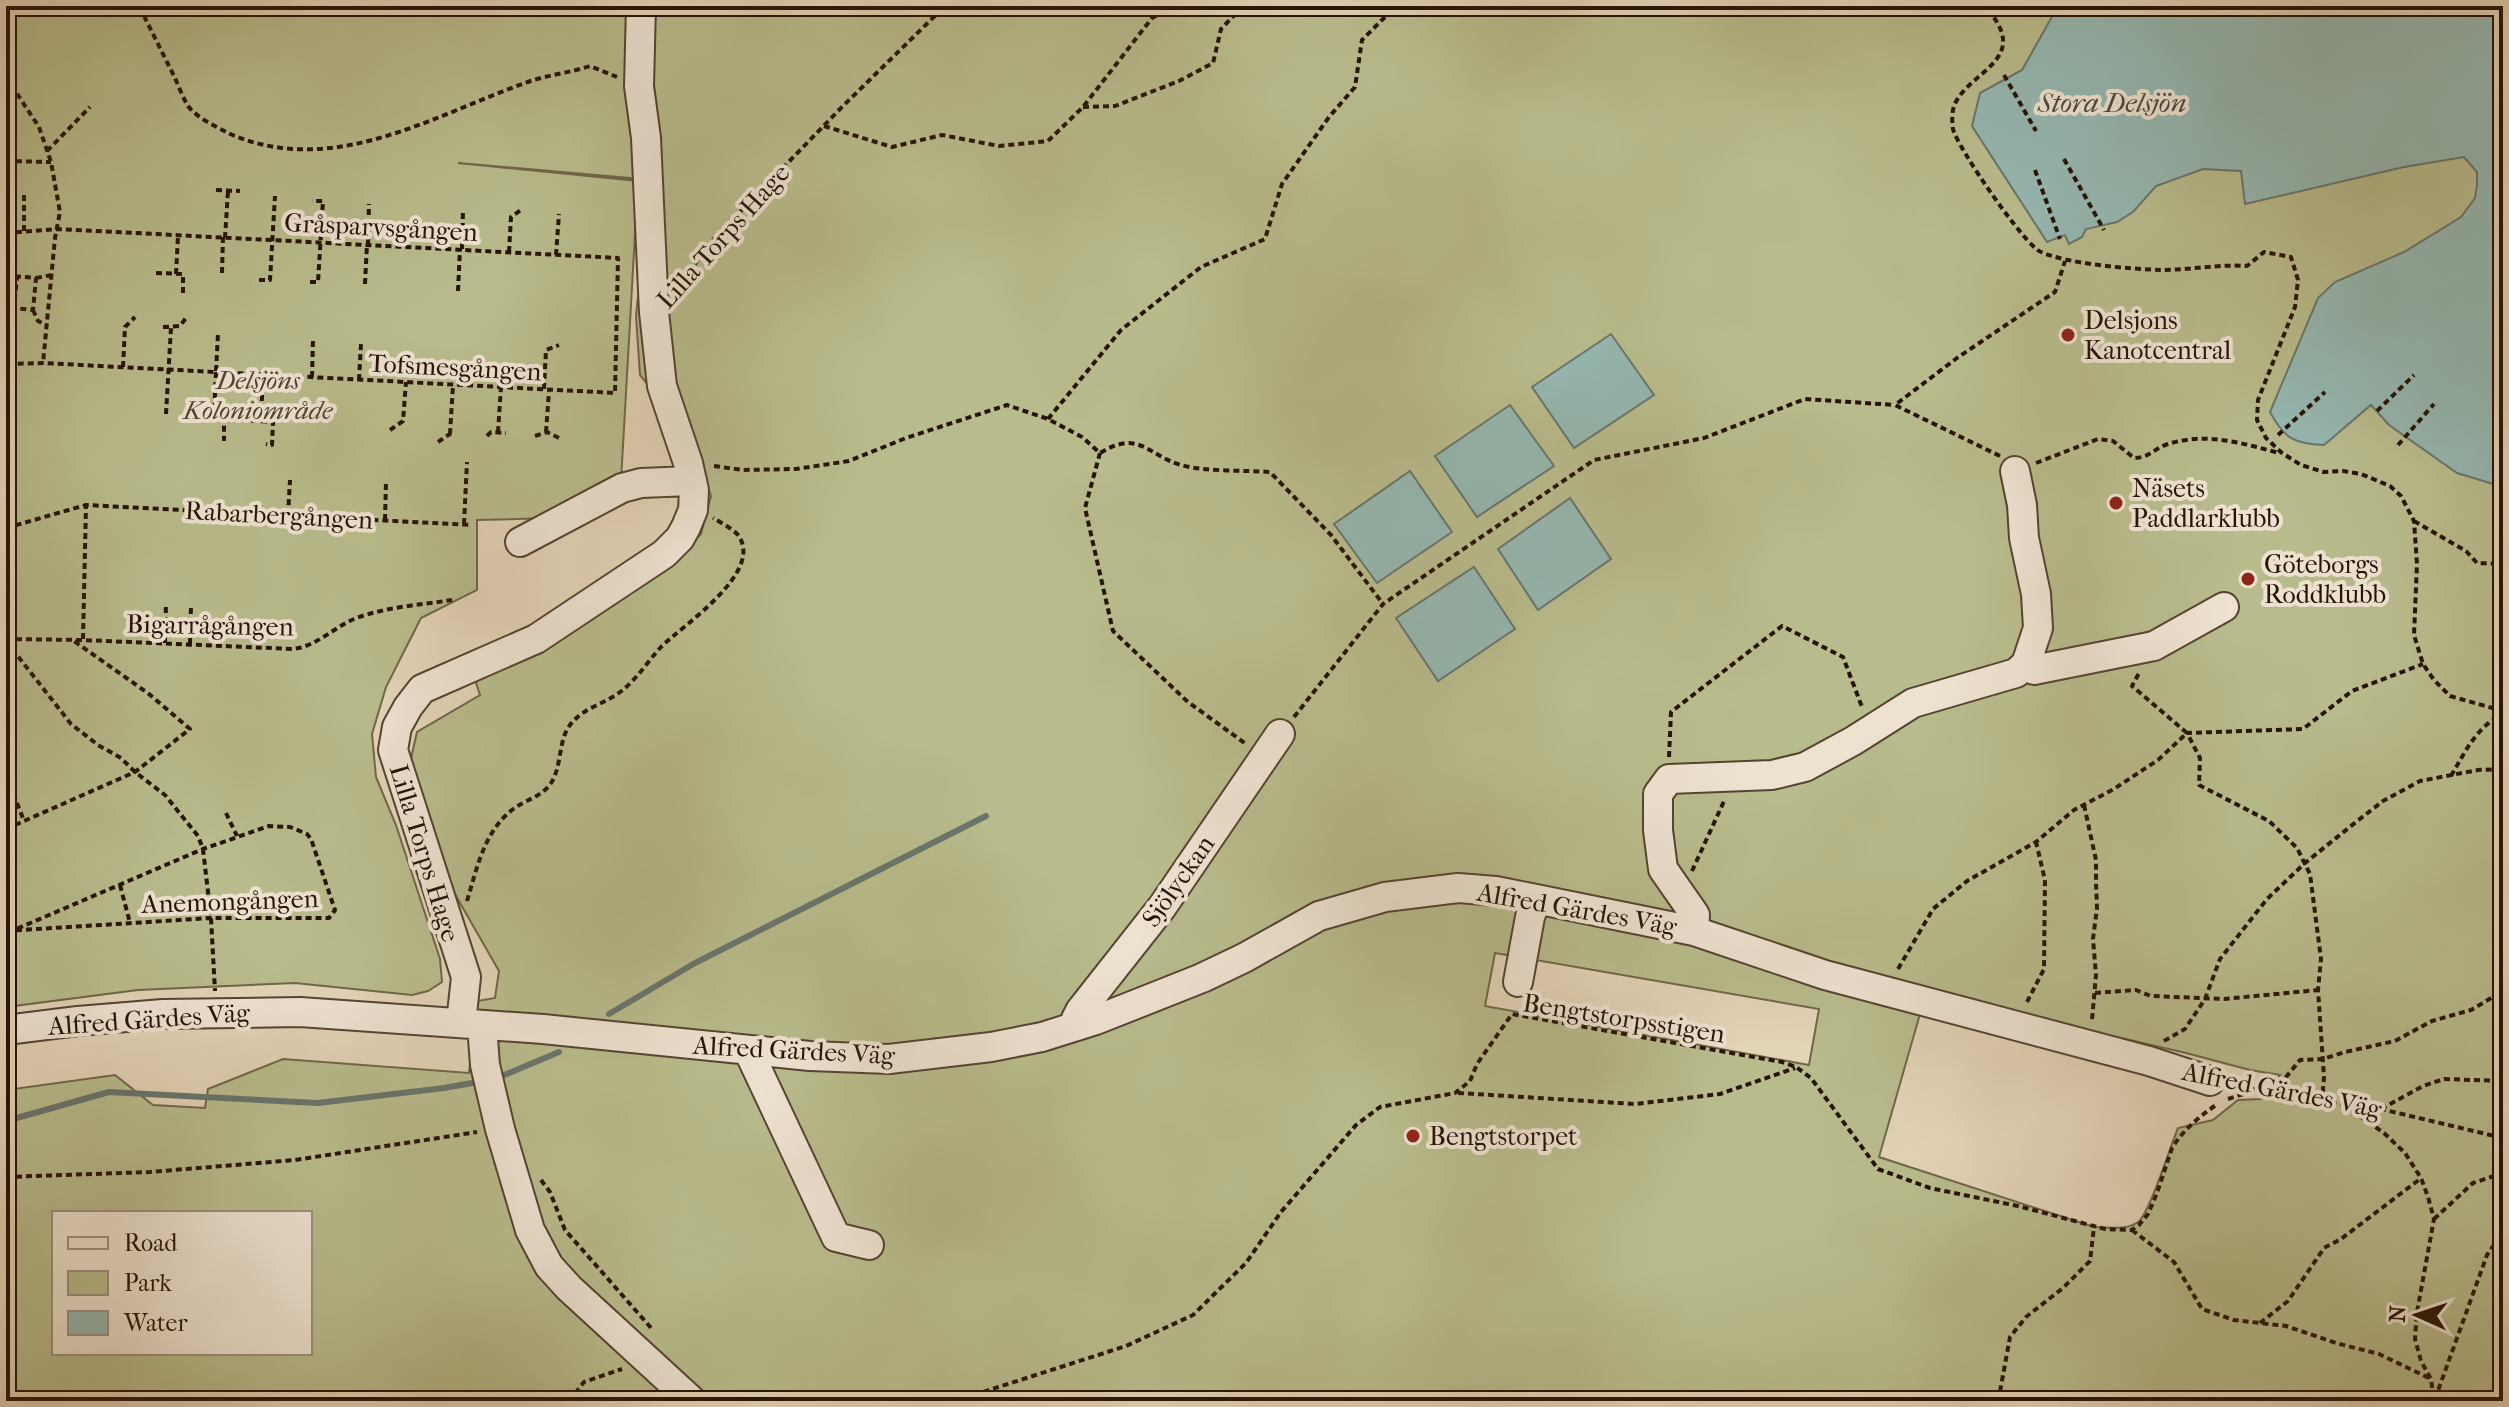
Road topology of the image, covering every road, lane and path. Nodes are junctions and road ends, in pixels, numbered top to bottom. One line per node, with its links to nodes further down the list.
1 (143, 6): 10 (path)
2 (641, 6): 10 (street)
3 (945, 6): 13 (path, Lilla Torps Hage)
4 (1178, 6): 12 (path)
5 (1243, 6): 12 (path)
6 (1396, 6): 90 (path)
7 (1978, 6): 44 (path)
8 (2004, 75): 14 (path)
9 (6, 77): 15 (path)
10 (639, 86): 59 (street)
11 (90, 107): 15 (path)
12 (1083, 107): 13 (path)
13 (824, 126): 59 (path, Lilla Torps Hage)
14 (2036, 131)
15 (47, 151): 18 (path)
16 (2064, 159): 31 (path)
17 (6, 161): 18 (path)
18 (51, 162): 30 (path)
19 (2035, 170): 36 (path)
20 (216, 190): 21 (path)
21 (228, 191): 22 (path); 35 (path)
22 (240, 191)
23 (24, 195): 32 (path)
24 (275, 196): 37 (path)
25 (312, 201): 38 (path)
26 (369, 204): 40 (path)
27 (463, 210): 41 (path)
28 (521, 210): 42 (path)
29 (559, 214): 43 (path)
30 (58, 229): 32 (path, Gråsparvsgången); 34 (path, Gråsparvsgången); 49 (path)
31 (2104, 230)
32 (24, 232): 33 (path, Gråsparvsgången)
33 (7, 233): 39 (path)
34 (178, 235): 35 (path, Gråsparvsgången); 48 (path)
35 (224, 238): 37 (path, Gråsparvsgången); 47 (path)
36 (2060, 239)
37 (272, 240): 38 (path, Gråsparvsgången); 52 (path)
38 (320, 242): 40 (path, Gråsparvsgången); 53 (path)
39 (6, 244)
40 (367, 244): 41 (path, Gråsparvsgången); 54 (path)
41 (461, 249): 42 (path, Gråsparvsgången); 55 (path)
42 (509, 252): 43 (path, Gråsparvsgången)
43 (556, 255): 84 (path, Gråsparvsgången)
44 (2065, 261): 86 (path); 107 (path)
45 (6, 272): 50 (path)
46 (156, 273): 48 (path)
47 (222, 273)
48 (176, 274): 56 (path)
49 (52, 275): 51 (path); 63 (path)
50 (17, 277): 51 (path); 57 (path)
51 (36, 278): 58 (path)
52 (259, 280)
53 (310, 282)
54 (365, 284)
55 (458, 291)
56 (183, 293)
57 (14, 308): 58 (path); 60 (path)
58 (33, 310): 63 (path)
59 (654, 312): 110 (street, Lilla Torps Hage)
60 (9, 313)
61 (135, 317): 72 (path)
62 (186, 318): 65 (path)
63 (47, 325): 70 (path)
64 (163, 327): 65 (path)
65 (171, 328): 73 (path)
66 (218, 334): 74 (path)
67 (313, 340): 77 (path)
68 (361, 344): 78 (path)
69 (559, 345): 82 (path)
70 (43, 363): 71 (path, Tofsmesgången); 72 (path, Tofsmesgången)
71 (6, 364)
72 (123, 367): 73 (path, Tofsmesgången)
73 (168, 370): 74 (path, Tofsmesgången); 88 (path)
74 (216, 372): 75 (path, Tofsmesgången); 89 (path)
75 (263, 374): 77 (path, Tofsmesgången); 93 (path)
76 (2414, 375): 87 (path)
77 (312, 377): 78 (path, Tofsmesgången)
78 (359, 380): 79 (path, Tofsmesgången)
79 (406, 382): 80 (path, Tofsmesgången); 94 (path)
80 (453, 384): 81 (path, Tofsmesgången); 103 (path)
81 (501, 387): 82 (path, Tofsmesgången); 95 (path)
82 (546, 389): 84 (path, Tofsmesgången); 96 (path)
83 (2325, 392): 98 (path)
84 (615, 393)
85 (2434, 404): 105 (path)
86 (1895, 405): 109 (path); 126 (path)
87 (2377, 411)
88 (166, 414)
89 (214, 416): 92 (path); 102 (path)
90 (1048, 419): 106 (path); 110 (path)
91 (241, 420): 93 (path)
92 (199, 421)
93 (261, 421): 104 (path)
94 (390, 430)
95 (498, 432): 97 (path); 99 (path)
96 (546, 432): 100 (path); 101 (path)
97 (506, 433)
98 (2278, 435)
99 (487, 436)
100 (535, 436)
101 (559, 438)
102 (224, 441)
103 (438, 442)
104 (266, 444)
105 (2398, 445)
106 (1100, 453): 126 (path); 139 (path)
107 (2282, 453): 109 (path); 117 (path)
108 (467, 462): 118 (path)
109 (2015, 471): 134 (street)
110 (689, 472): 114 (street, Lilla Torps Hage); 121 (street)
111 (290, 480): 115 (path)
112 (386, 481): 116 (path)
113 (86, 505): 115 (path, Rabarbergången); 120 (path, Rabarbergången); 130 (path)
114 (693, 510): 162 (path); 162 (street, Lilla Torps Hage)
115 (288, 515): 116 (path, Rabarbergången)
116 (385, 520): 118 (path, Rabarbergången)
117 (2414, 521): 122 (path); 135 (path)
118 (464, 524): 119 (path, Rabarbergången)
119 (472, 525)
120 (6, 528)
121 (520, 542)
122 (2503, 564)
123 (452, 600): 132 (path, Bigarrågången)
124 (166, 603): 131 (path)
125 (191, 604): 132 (path)
126 (1383, 604): 139 (path)
127 (2224, 607): 133 (street)
128 (72, 639): 129 (path, Bigarrågången); 130 (path, Bigarrågången); 141 (path)
129 (6, 640): 141 (path)
130 (83, 640): 131 (path, Bigarrågången)
131 (165, 643): 132 (path, Bigarrågången)
132 (190, 644)
133 (2154, 646): 134 (street); 138 (path)
134 (2026, 664): 137 (street)
135 (2423, 664): 136 (path); 138 (path)
136 (2503, 712): 144 (path)
137 (1870, 730): 143 (street); 145 (path)
138 (2187, 733): 146 (path); 153 (path)
139 (1272, 745): 172 (street, Sjölyckan)
140 (2503, 769): 144 (path)
141 (135, 772): 148 (path); 152 (path)
142 (6, 775): 148 (path)
143 (1736, 775): 145 (street); 155 (path)
144 (2451, 776): 153 (path)
145 (1669, 779): 155 (street, Alfred Gärdes Väg)
146 (2084, 805): 151 (path); 167 (path)
147 (226, 813): 150 (path)
148 (24, 822): 149 (path)
149 (6, 829)
150 (238, 837): 152 (path, Anemongången); 157 (path, Anemongången)
151 (2036, 842): 165 (path); 171 (path)
152 (203, 849): 154 (path, Anemongången); 157 (path)
153 (2305, 863): 164 (path); 168 (path)
154 (120, 885): 158 (path); 159 (path, Anemongången)
155 (1681, 895): 161 (street, Alfred Gärdes Väg)
156 (1536, 900): 161 (street, Alfred Gärdes Väg); 163 (street); 172 (street, Alfred Gärdes Väg)
157 (211, 918): 158 (path, Anemongången); 169 (path)
158 (130, 923): 159 (path, Anemongången)
159 (14, 930): 160 (path, Anemongången)
160 (6, 931)
161 (1694, 931): 165 (street, Alfred Gärdes Väg)
162 (450, 933): 170 (street, Lilla Torps Hage)
163 (1518, 982)
164 (2318, 990): 168 (path); 177 (path)
165 (1884, 991): 171 (street, Alfred Gärdes Väg)
166 (2503, 991): 177 (path)
167 (2095, 993): 168 (path); 175 (path)
168 (2205, 999): 174 (path)
169 (218, 1013): 170 (street, Alfred Gärdes Väg); 173 (street, Alfred Gärdes Väg)
170 (472, 1024): 176 (street, Alfred Gärdes Väg); 187 (street, Lilla Torps Hage)
171 (2008, 1025): 175 (street, Alfred Gärdes Väg)
172 (1077, 1026): 176 (street, Alfred Gärdes Väg)
173 (6, 1030)
174 (2162, 1042)
175 (2088, 1045): 179 (street, Alfred Gärdes Väg)
176 (748, 1050): 197 (street)
177 (2323, 1059): 183 (path); 184 (path)
178 (1796, 1067): 182 (path); 182 (path, Bengtstorpsstigen); 194 (path)
179 (2210, 1081): 181 (path, Alfred Gärdes Väg)
180 (2503, 1081): 186 (path)
181 (2256, 1090): 183 (path, Alfred Gärdes Väg); 195 (path)
182 (1455, 1093): 203 (path)
183 (2273, 1093): 184 (path, Alfred Gärdes Väg)
184 (2322, 1102): 185 (path, Alfred Gärdes Väg)
185 (2343, 1104): 186 (path, Alfred Gärdes Väg); 192 (path)
186 (2381, 1109): 188 (path, Alfred Gärdes Väg)
187 (500, 1129): 191 (path); 199 (street, Lilla Torps Hage)
188 (2503, 1138)
189 (537, 1173): 199 (path)
190 (2503, 1173): 193 (path)
191 (6, 1177)
192 (2421, 1178): 193 (path); 198 (path)
193 (2434, 1219): 200 (path)
194 (2094, 1227): 195 (path); 204 (path)
195 (2132, 1230): 198 (path)
196 (2503, 1232): 205 (path)
197 (869, 1245)
198 (2260, 1323): 200 (path)
199 (654, 1349): 201 (path); 202 (street, Lilla Torps Hage)
200 (2431, 1379): 205 (path)
201 (569, 1401)
202 (692, 1401)
203 (955, 1401)
204 (2000, 1401)
205 (2434, 1401)

